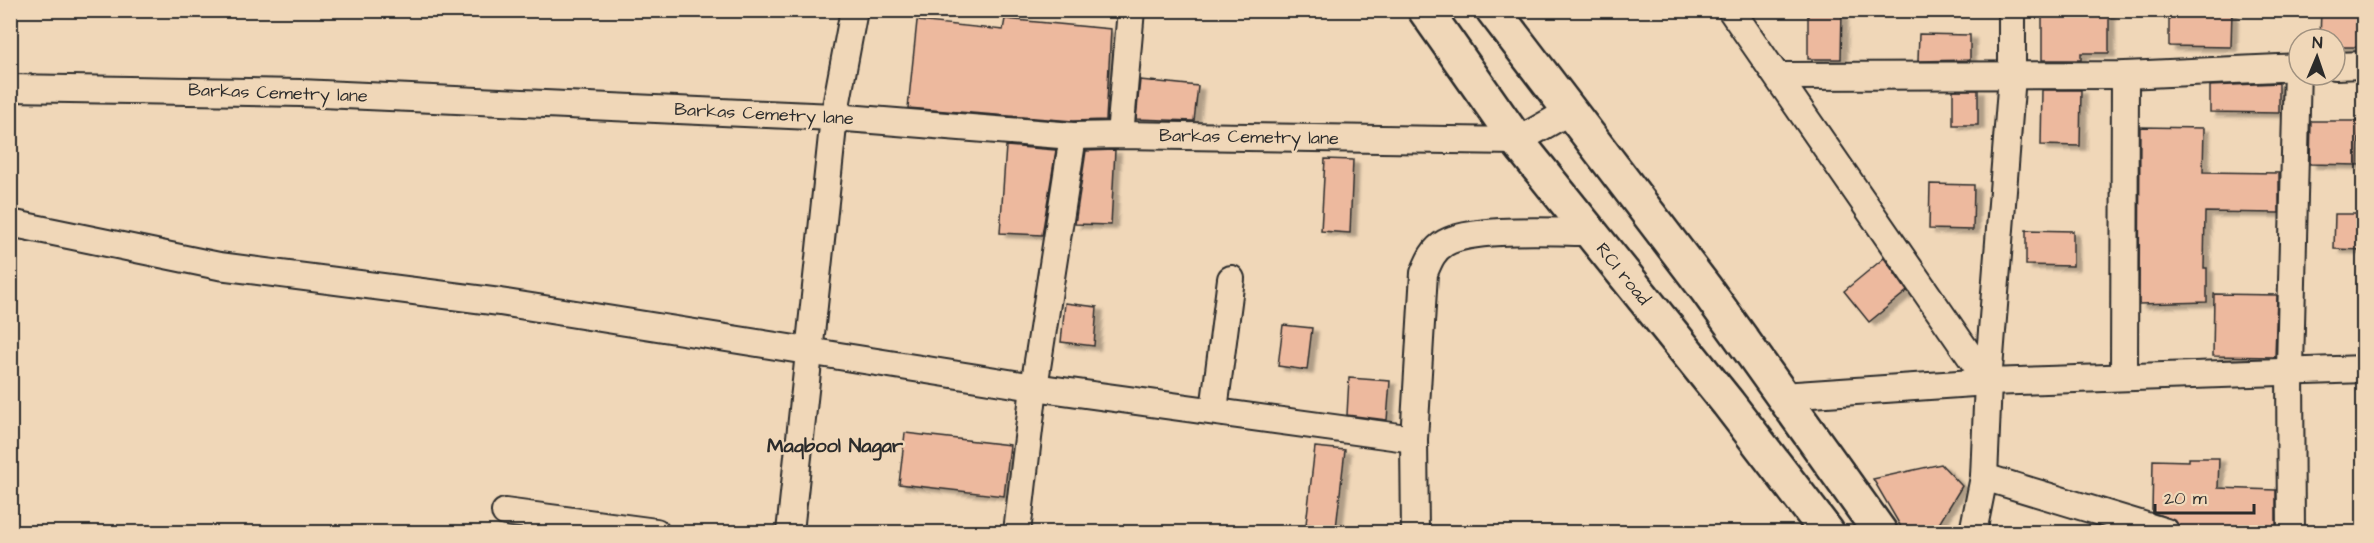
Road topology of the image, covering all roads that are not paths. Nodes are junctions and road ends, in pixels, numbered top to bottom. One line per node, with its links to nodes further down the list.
1 (854, 10): 16 (street)
2 (1131, 10): 17 (street)
3 (1425, 10): 19 (street, RCI road)
4 (1493, 10): 15 (street)
5 (1731, 10): 11 (street)
6 (2012, 10): 12 (street)
7 (2364, 65): 8 (street)
8 (2347, 66)
9 (2287, 68): 10 (street)
10 (2125, 75): 12 (street); 26 (street)
11 (1778, 76): 12 (street); 27 (street)
12 (2012, 76): 27 (street)
13 (2297, 87): 24 (street)
14 (10, 88): 16 (street, Barkas Cemetry lane)
15 (1570, 111): 19 (street); 29 (street)
16 (834, 117): 18 (street, Barkas Cemetry lane); 23 (street)
17 (1120, 135): 18 (street, Barkas Cemetry lane); 19 (street, Barkas Cemetry lane)
18 (1073, 136): 28 (street)
19 (1517, 141): 21 (street, RCI road)
20 (10, 223): 23 (street)
21 (1589, 232): 31 (street); 38 (street, RCI road)
22 (1231, 279): 30 (street)
23 (811, 352): 28 (street); 35 (street)
24 (2290, 369): 25 (street); 26 (street); 42 (street)
25 (2364, 369)
26 (2124, 377): 27 (street)
27 (1988, 382): 29 (street); 32 (street)
28 (1034, 387): 30 (street); 36 (street)
29 (1782, 396): 39 (street)
30 (1214, 410): 31 (street)
31 (1414, 439): 37 (street)
32 (1984, 477): 40 (street); 41 (street)
33 (505, 512): 34 (street)
34 (656, 532)
35 (790, 532)
36 (1017, 532)
37 (1415, 532)
38 (1827, 532)
39 (1880, 532)
40 (1973, 532)
41 (2166, 532)
42 (2291, 532)

